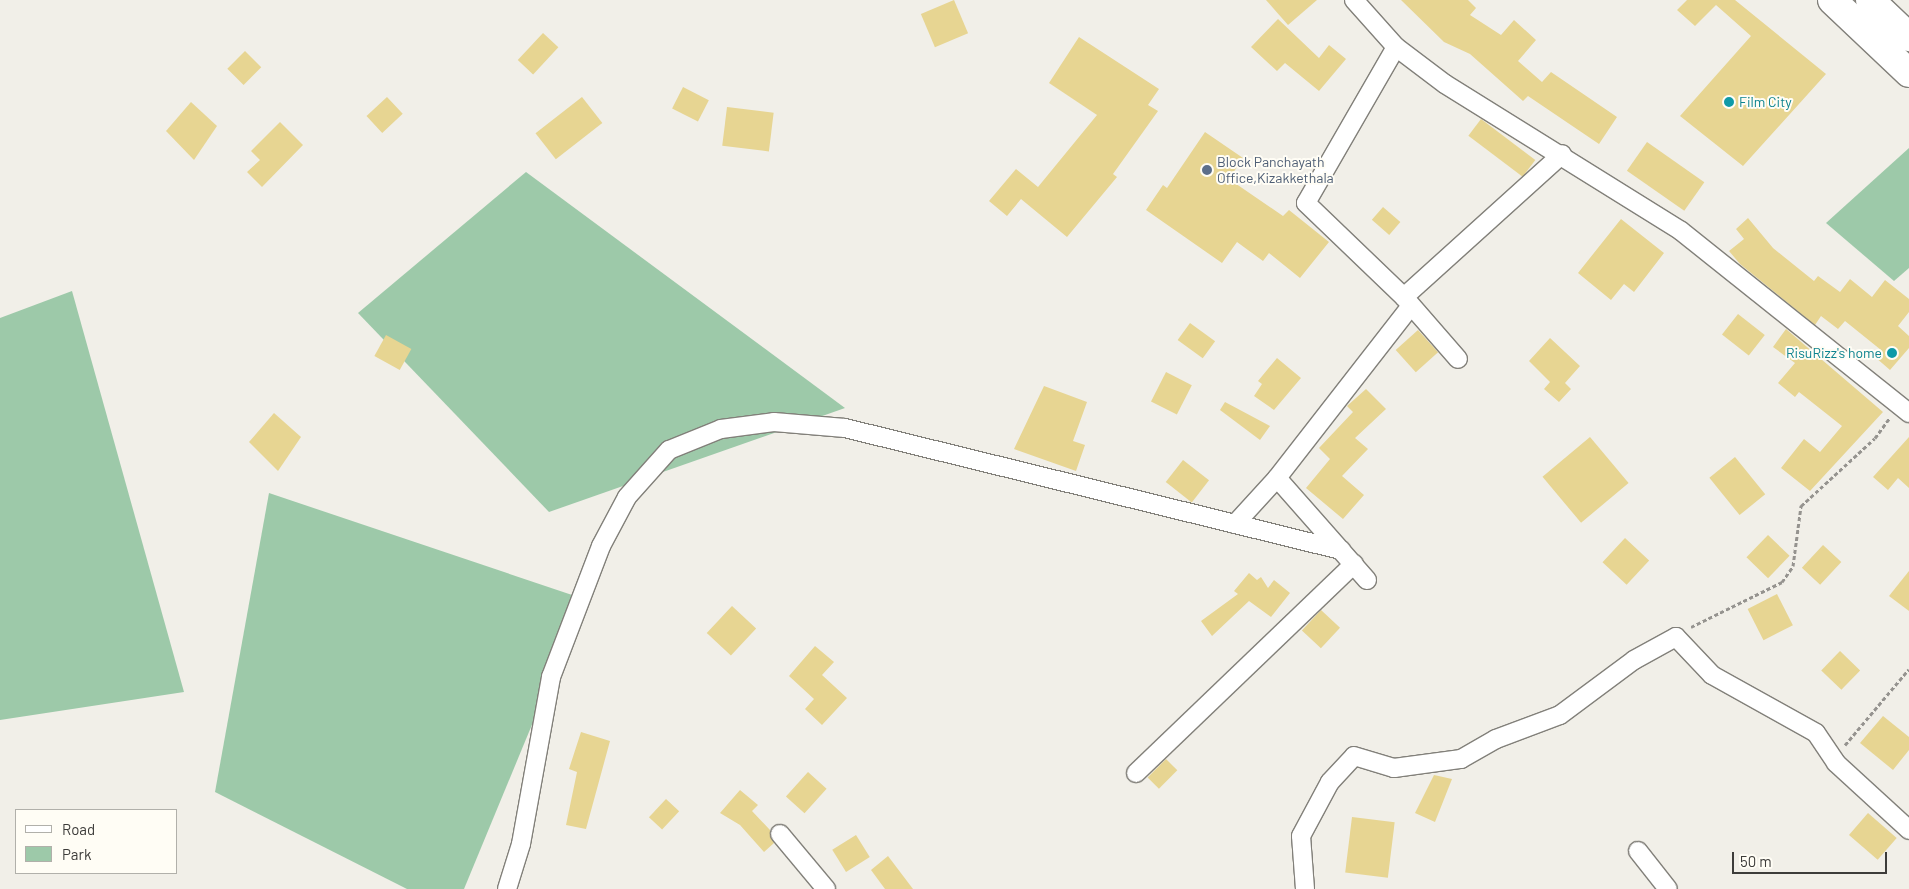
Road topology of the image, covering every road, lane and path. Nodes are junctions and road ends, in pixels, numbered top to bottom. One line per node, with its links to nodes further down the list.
1 (1354, 0): 5 (street)
2 (1832, 0): 6 (main road)
3 (1870, 0): 4 (main road)
4 (1909, 37)
5 (1396, 47): 7 (street); 8 (street)
6 (1909, 73)
7 (1562, 154): 8 (street); 10 (street)
8 (1407, 302): 9 (street); 11 (street)
9 (1458, 359)
10 (1904, 409): 16 (path)
11 (1277, 478): 12 (street); 13 (street)
12 (1235, 524): 13 (street); 23 (street)
13 (1342, 550): 14 (street)
14 (1354, 564): 15 (street); 19 (street)
15 (1367, 580)
16 (1676, 637): 18 (street); 25 (street)
17 (1909, 669): 18 (path)
18 (1833, 759): 20 (street)
19 (1136, 773)
20 (1909, 830)
21 (780, 834): 24 (street)
22 (1638, 851): 26 (street)
23 (508, 889)
24 (826, 889)
25 (1305, 889)
26 (1668, 889)

